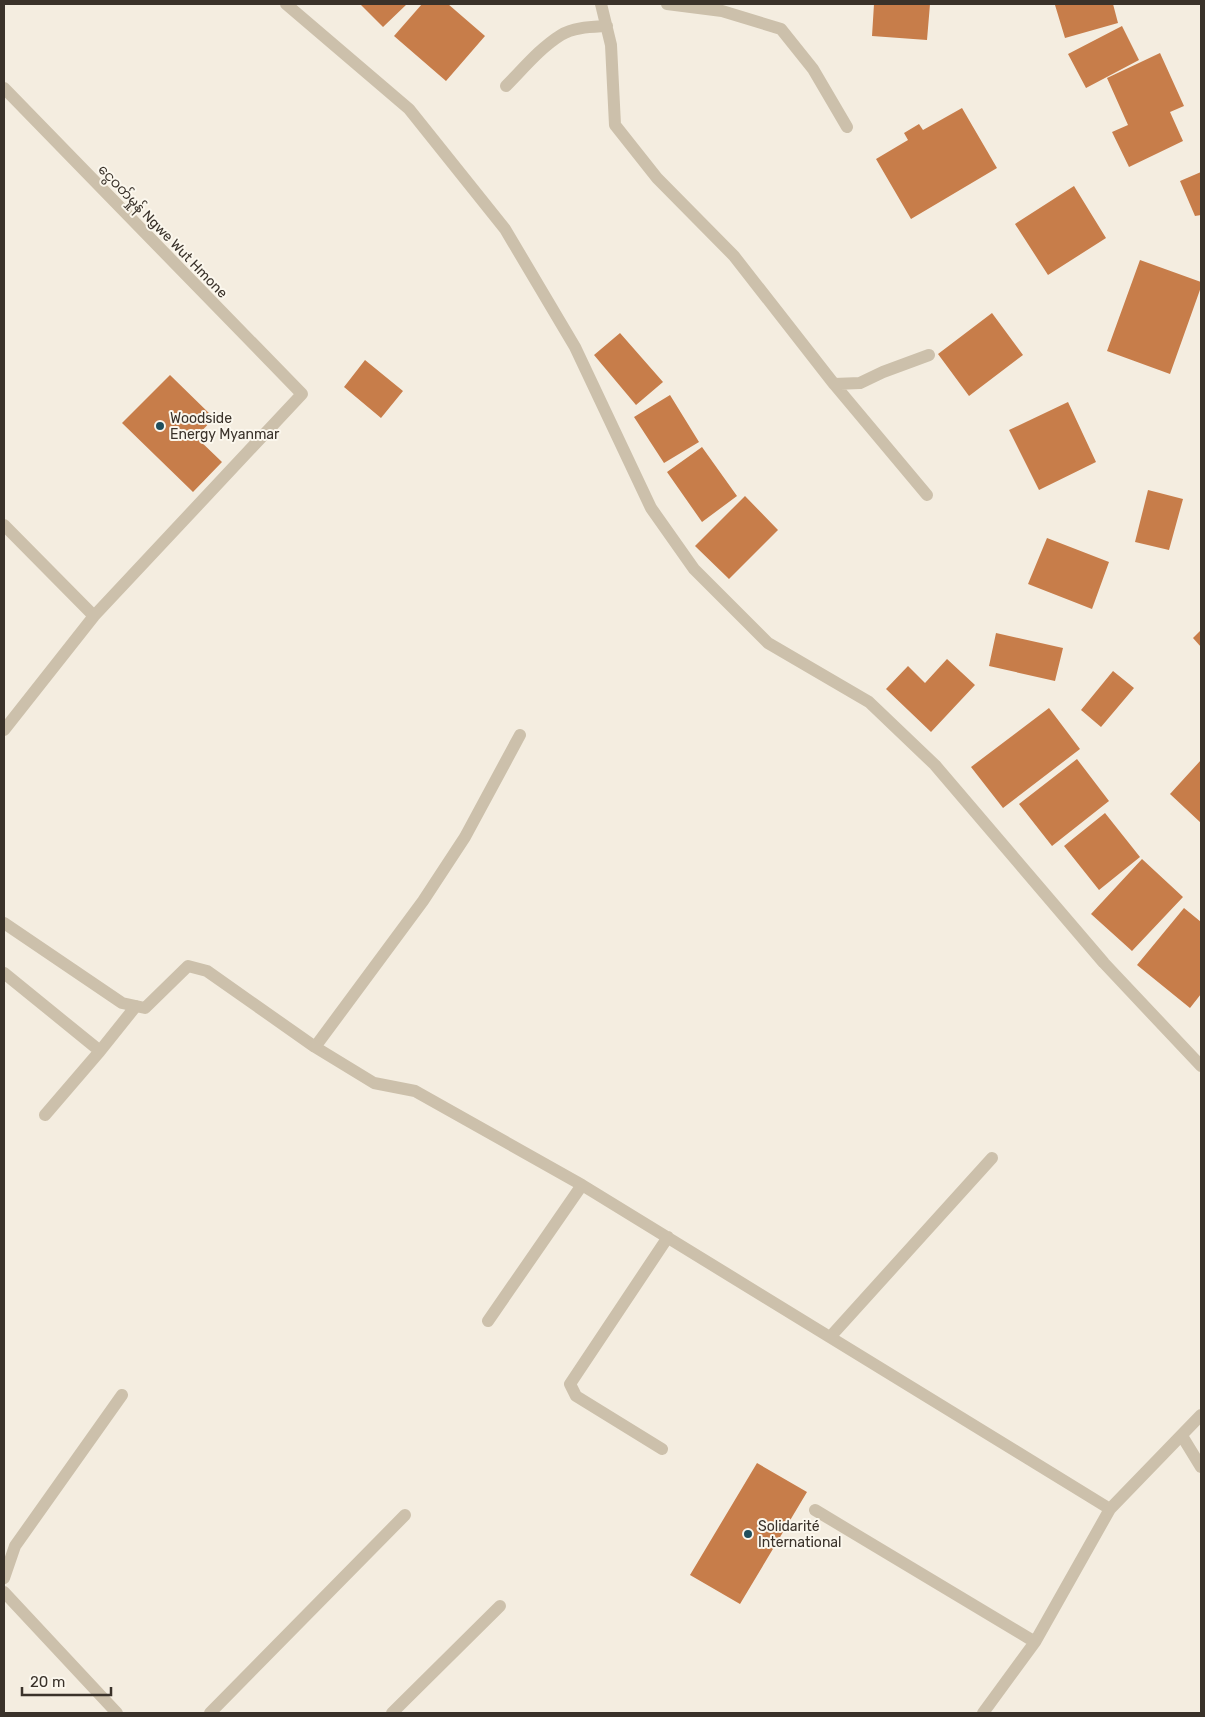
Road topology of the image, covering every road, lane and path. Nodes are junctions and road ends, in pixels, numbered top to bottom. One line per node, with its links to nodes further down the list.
1 (286, 4): 20 (street)
2 (601, 4): 4 (street)
3 (667, 4): 7 (street)
4 (606, 26): 5 (street); 9 (street)
5 (506, 86)
6 (4, 88): 12 (street, ငွေဝတ်မှုန် Ngwe Wut Hmone)
7 (847, 127)
8 (929, 355): 9 (street)
9 (834, 384): 10 (street)
10 (927, 495)
11 (4, 525): 12 (street)
12 (94, 616): 13 (street)
13 (4, 730)
14 (520, 735): 18 (street)
15 (5, 927): 17 (street)
16 (4, 974): 19 (street)
17 (136, 1006): 18 (street); 19 (street)
18 (315, 1047): 23 (street)
19 (100, 1051): 21 (street)
20 (1201, 1066)
21 (45, 1115)
22 (992, 1158): 26 (street)
23 (582, 1185): 24 (street); 25 (street)
24 (668, 1238): 26 (street); 30 (street)
25 (488, 1321)
26 (831, 1336): 32 (street)
27 (122, 1395): 35 (street)
28 (1201, 1415): 29 (street)
29 (1182, 1436): 31 (street); 32 (street)
30 (662, 1449)
31 (1201, 1467)
32 (1110, 1509): 38 (street)
33 (815, 1510): 38 (street)
34 (405, 1515): 40 (street)
35 (4, 1578)
36 (4, 1592): 39 (street)
37 (500, 1606): 41 (street)
38 (1035, 1642): 42 (street)
39 (117, 1713)
40 (210, 1713)
41 (392, 1713)
42 (983, 1713)

